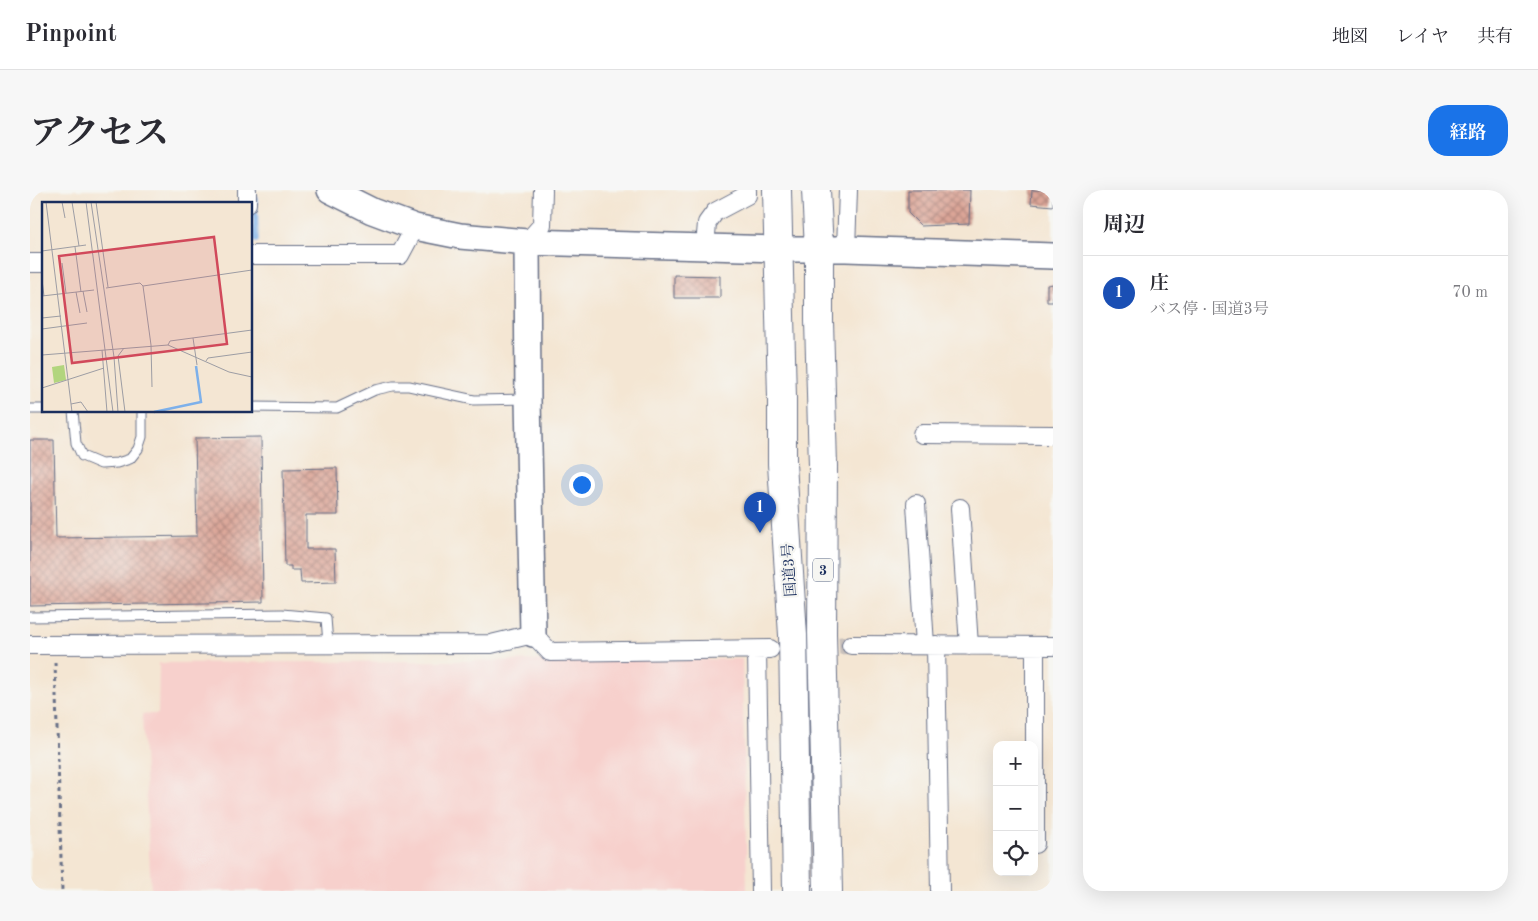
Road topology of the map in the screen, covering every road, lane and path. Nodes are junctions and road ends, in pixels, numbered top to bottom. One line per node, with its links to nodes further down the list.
1 (330, 190): 7 (street)
2 (543, 190): 8 (street)
3 (747, 190): 9 (street)
4 (777, 190): 11 (highway, 国道3号)
5 (816, 190): 10 (highway, 3)
6 (848, 190): 12 (street)
7 (415, 227): 8 (street); 13 (street)
8 (527, 242): 9 (street); 15 (street)
9 (705, 247): 11 (street)
10 (819, 248): 11 (street); 12 (street); 37 (highway, 3)
11 (778, 249): 36 (highway, 国道3号)
12 (846, 249): 14 (street)
13 (252, 255)
14 (1053, 256)
15 (528, 399): 16 (lane); 24 (street)
16 (252, 407)
17 (73, 412): 18 (lane)
18 (142, 412)
19 (922, 434): 20 (street)
20 (1053, 435)
21 (916, 504): 29 (street)
22 (960, 508): 30 (street)
23 (30, 617): 25 (lane)
24 (533, 634): 25 (street); 35 (street)
25 (328, 644): 27 (street)
26 (30, 645): 27 (street)
27 (55, 645): 34 (path)
28 (851, 645): 29 (street)
29 (930, 645): 30 (street); 38 (street)
30 (969, 646): 31 (street)
31 (1035, 646): 32 (street); 33 (street)
32 (1053, 646)
33 (1035, 831)
34 (62, 891)
35 (761, 891)
36 (797, 891)
37 (828, 891)
38 (940, 891)

